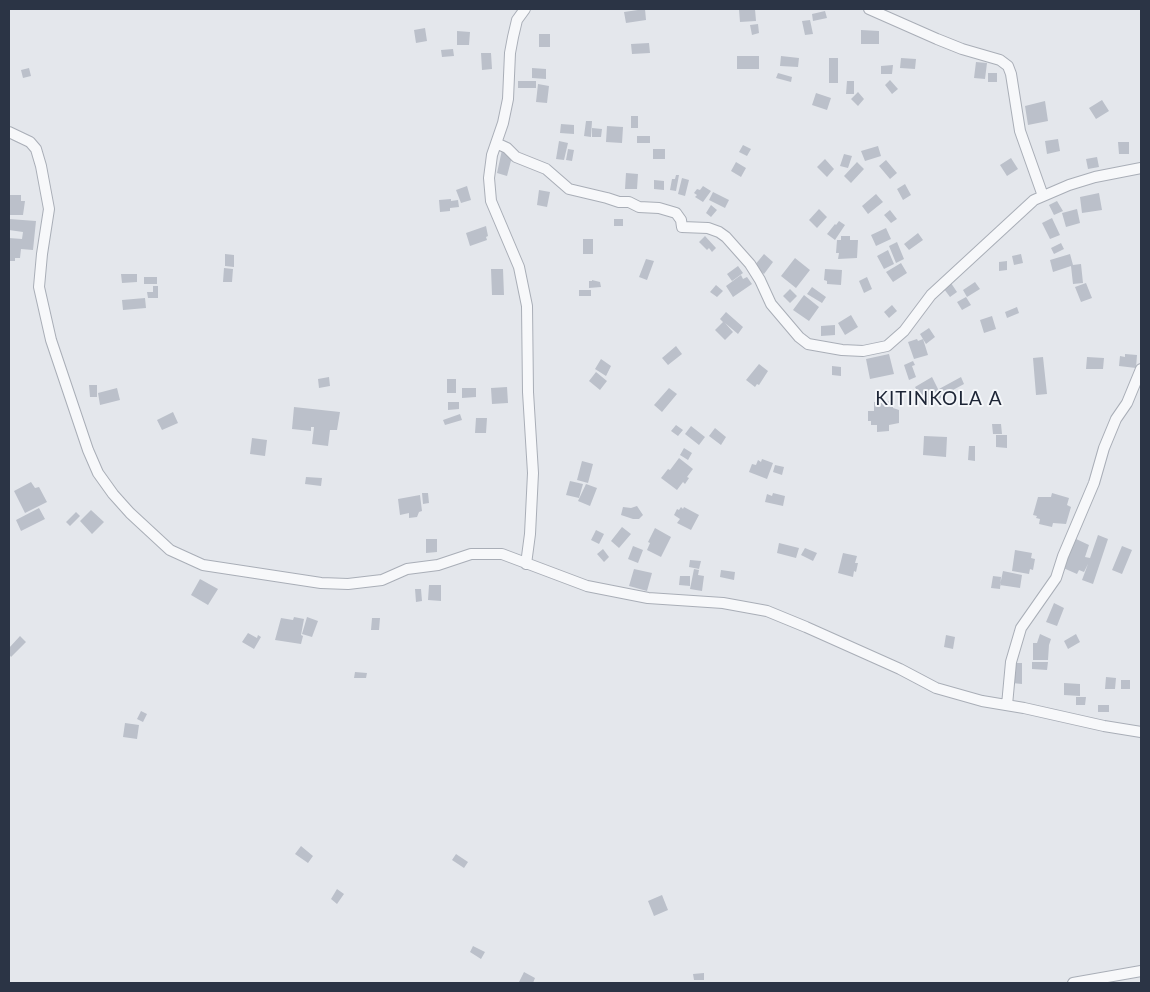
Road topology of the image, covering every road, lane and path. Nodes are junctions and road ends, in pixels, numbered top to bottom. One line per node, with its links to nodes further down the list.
1 (525, 9): 4 (street)
2 (869, 9): 6 (street)
3 (9, 132): 8 (street)
4 (496, 144): 6 (street); 8 (street)
5 (1141, 168): 6 (street)
6 (1043, 196)
7 (1141, 369): 9 (street)
8 (526, 564): 9 (street)
9 (1007, 705): 10 (street)
10 (1141, 732)
11 (1141, 971): 12 (street)
12 (1074, 983)

